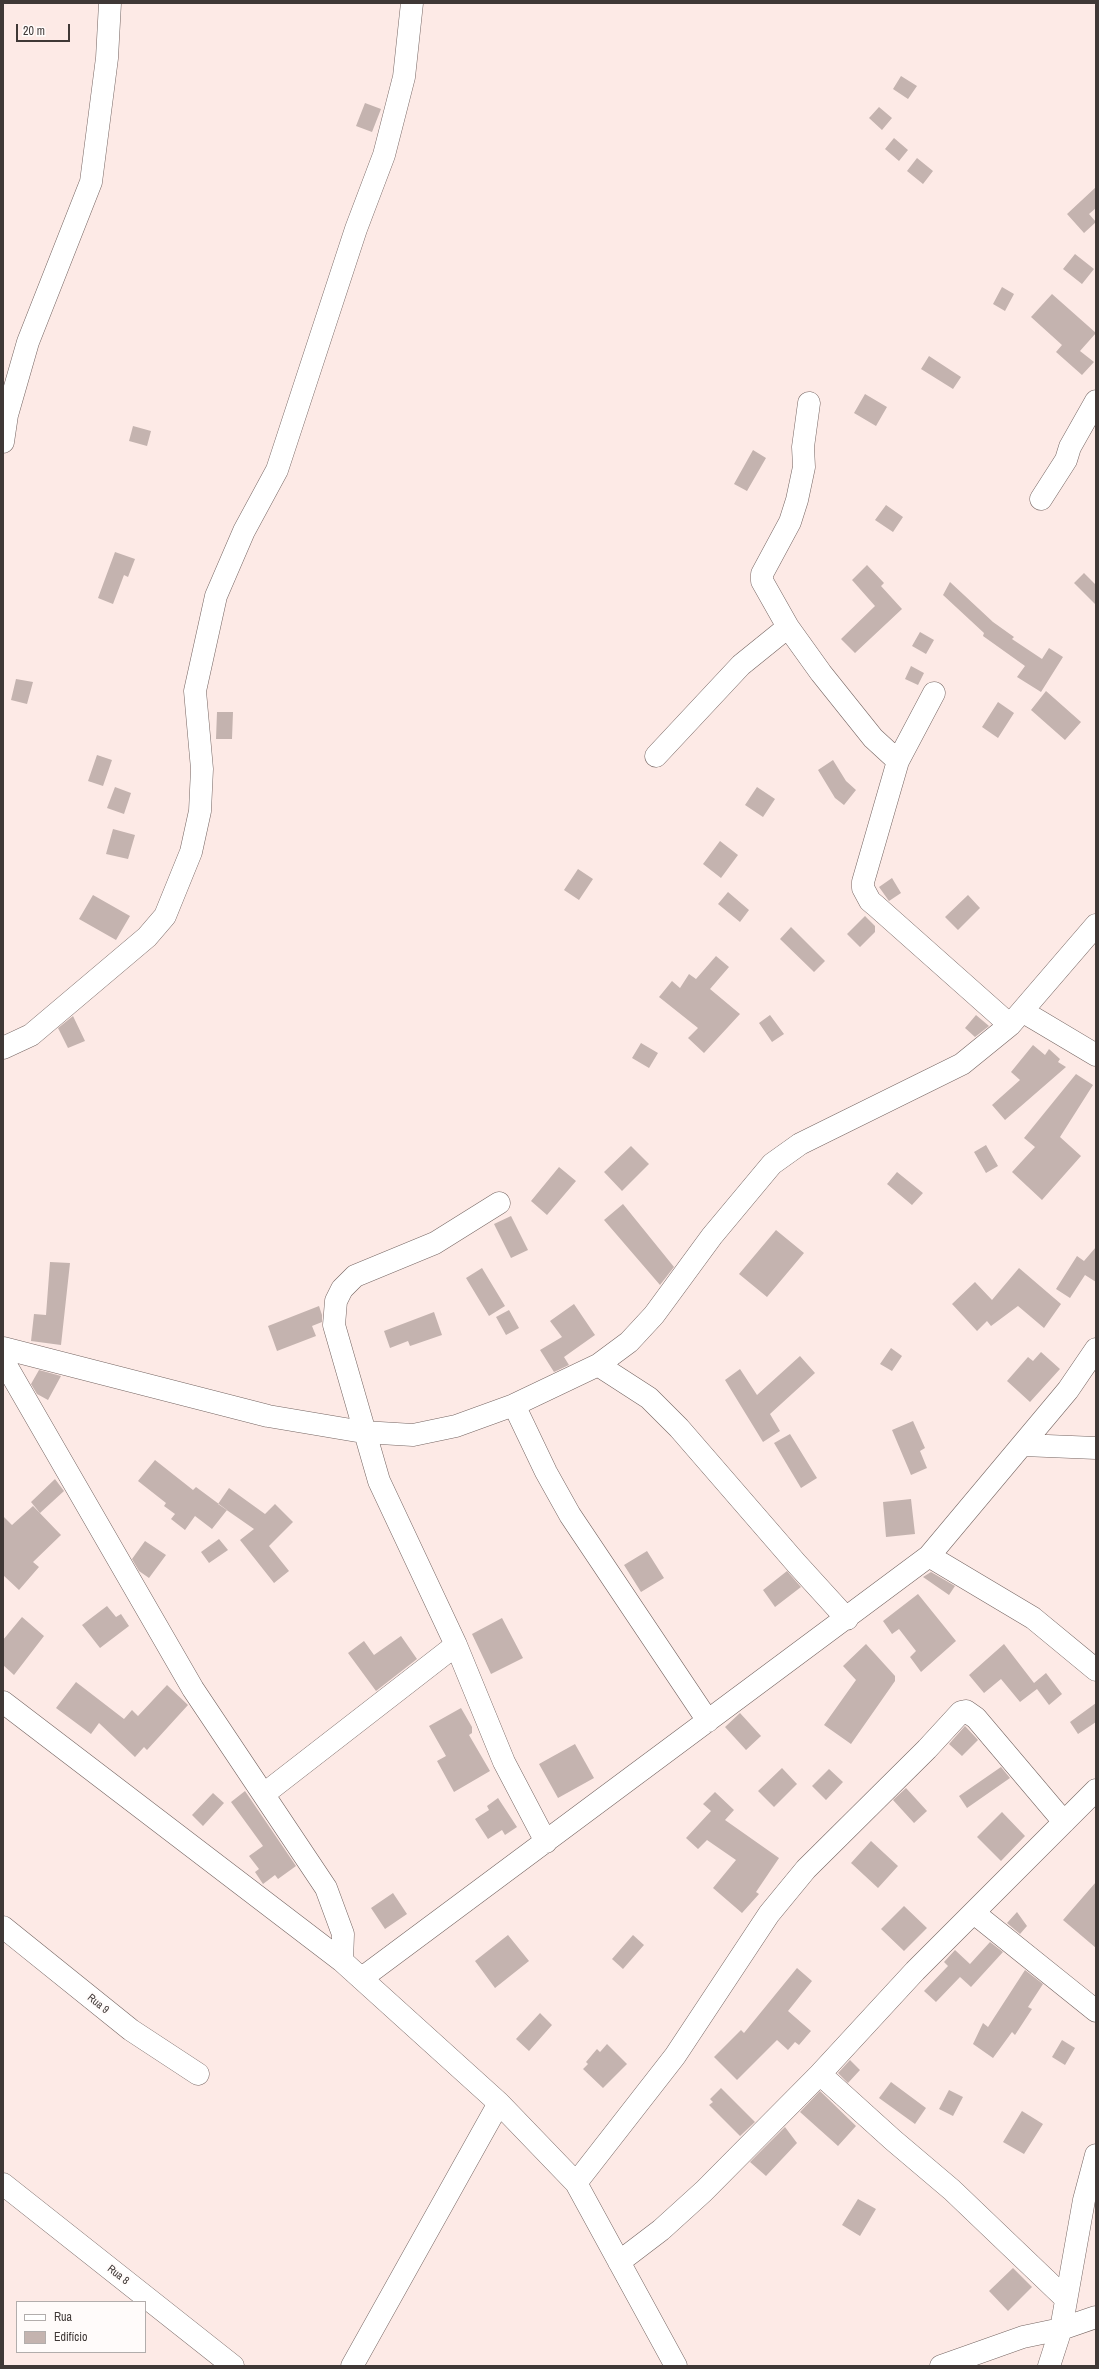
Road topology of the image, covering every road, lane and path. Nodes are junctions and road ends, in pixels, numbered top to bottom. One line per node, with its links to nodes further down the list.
1 (110, 3): 5 (street)
2 (412, 3): 13 (street)
3 (1096, 401): 6 (street)
4 (809, 403): 7 (street)
5 (3, 442)
6 (1041, 498)
7 (788, 627): 9 (street); 10 (street)
8 (934, 693): 10 (street)
9 (656, 756)
10 (898, 761): 12 (street)
11 (1096, 925): 12 (street)
12 (1016, 1018): 14 (street); 19 (street)
13 (3, 1048)
14 (1096, 1055)
15 (499, 1203): 21 (street)
16 (3, 1348): 21 (street)
17 (1096, 1349): 22 (street)
18 (3, 1360): 31 (street)
19 (598, 1365): 20 (street); 25 (street)
20 (514, 1405): 21 (street); 29 (street)
21 (363, 1432): 26 (street)
22 (1023, 1445): 23 (street); 24 (street)
23 (1096, 1448)
24 (929, 1556): 25 (street); 27 (street)
25 (847, 1619): 29 (street)
26 (456, 1645): 31 (street); 33 (street)
27 (1096, 1670)
28 (3, 1702): 36 (street)
29 (708, 1721): 33 (street)
30 (1096, 1790): 32 (street)
31 (264, 1794): 36 (street)
32 (1064, 1822): 34 (street); 43 (street)
33 (546, 1842): 37 (street)
34 (974, 1913): 38 (street); 40 (street)
35 (3, 1927): 39 (street, Rua 9)
36 (342, 1961): 37 (street)
37 (362, 1978): 41 (street)
38 (1096, 2011)
39 (198, 2074)
40 (820, 2074): 45 (street); 46 (street)
41 (499, 2103): 43 (street); 50 (street)
42 (1096, 2155): 46 (street)
43 (576, 2183): 45 (street)
44 (3, 2184): 49 (street, Rua 8)
45 (619, 2262): 51 (street)
46 (1066, 2299): 48 (street)
47 (1096, 2318): 48 (street)
48 (1061, 2329): 52 (street); 53 (street)
49 (233, 2366)
50 (352, 2366)
51 (676, 2366)
52 (941, 2366)
53 (1049, 2366)

